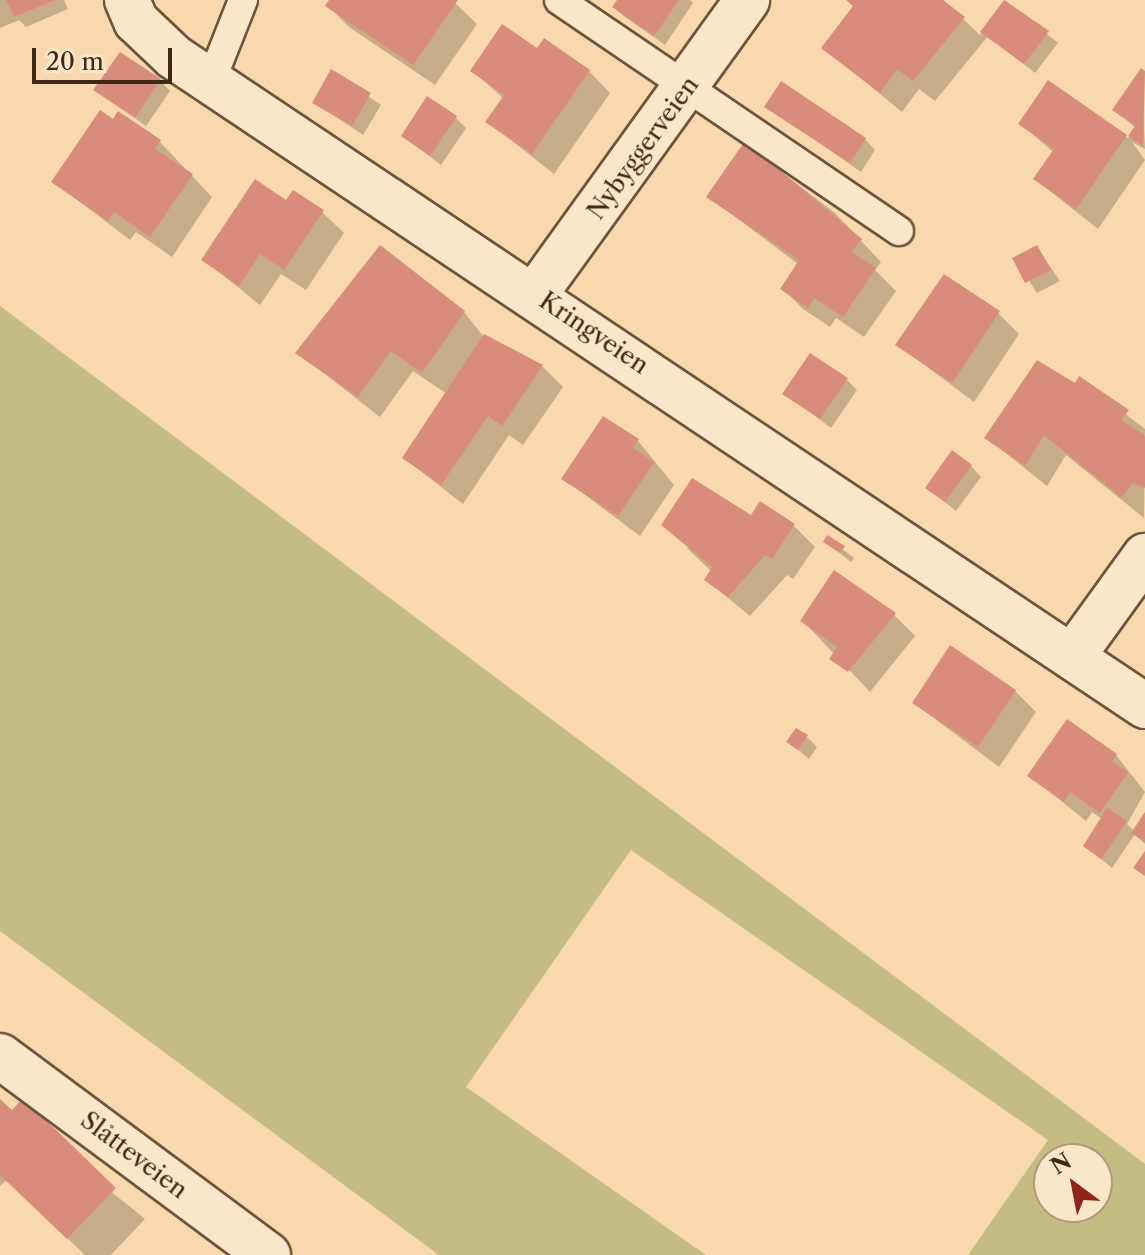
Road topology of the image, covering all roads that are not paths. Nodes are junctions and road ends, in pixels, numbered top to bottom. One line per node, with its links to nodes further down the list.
1 (127, 0): 5 (street, Kringveien)
2 (243, 0): 5 (lane)
3 (559, 0): 6 (lane)
4 (747, 0): 6 (street, Nybyggerveien)
5 (211, 81): 8 (street, Kringveien)
6 (690, 86): 7 (lane); 8 (street, Nybyggerveien)
7 (899, 231)
8 (536, 293): 10 (street, Kringveien)
9 (1145, 556): 10 (street)
10 (1072, 657): 11 (street, Kringveien)
11 (1145, 706)
12 (0, 1056): 13 (street, Slåtteveien)
13 (268, 1255)

